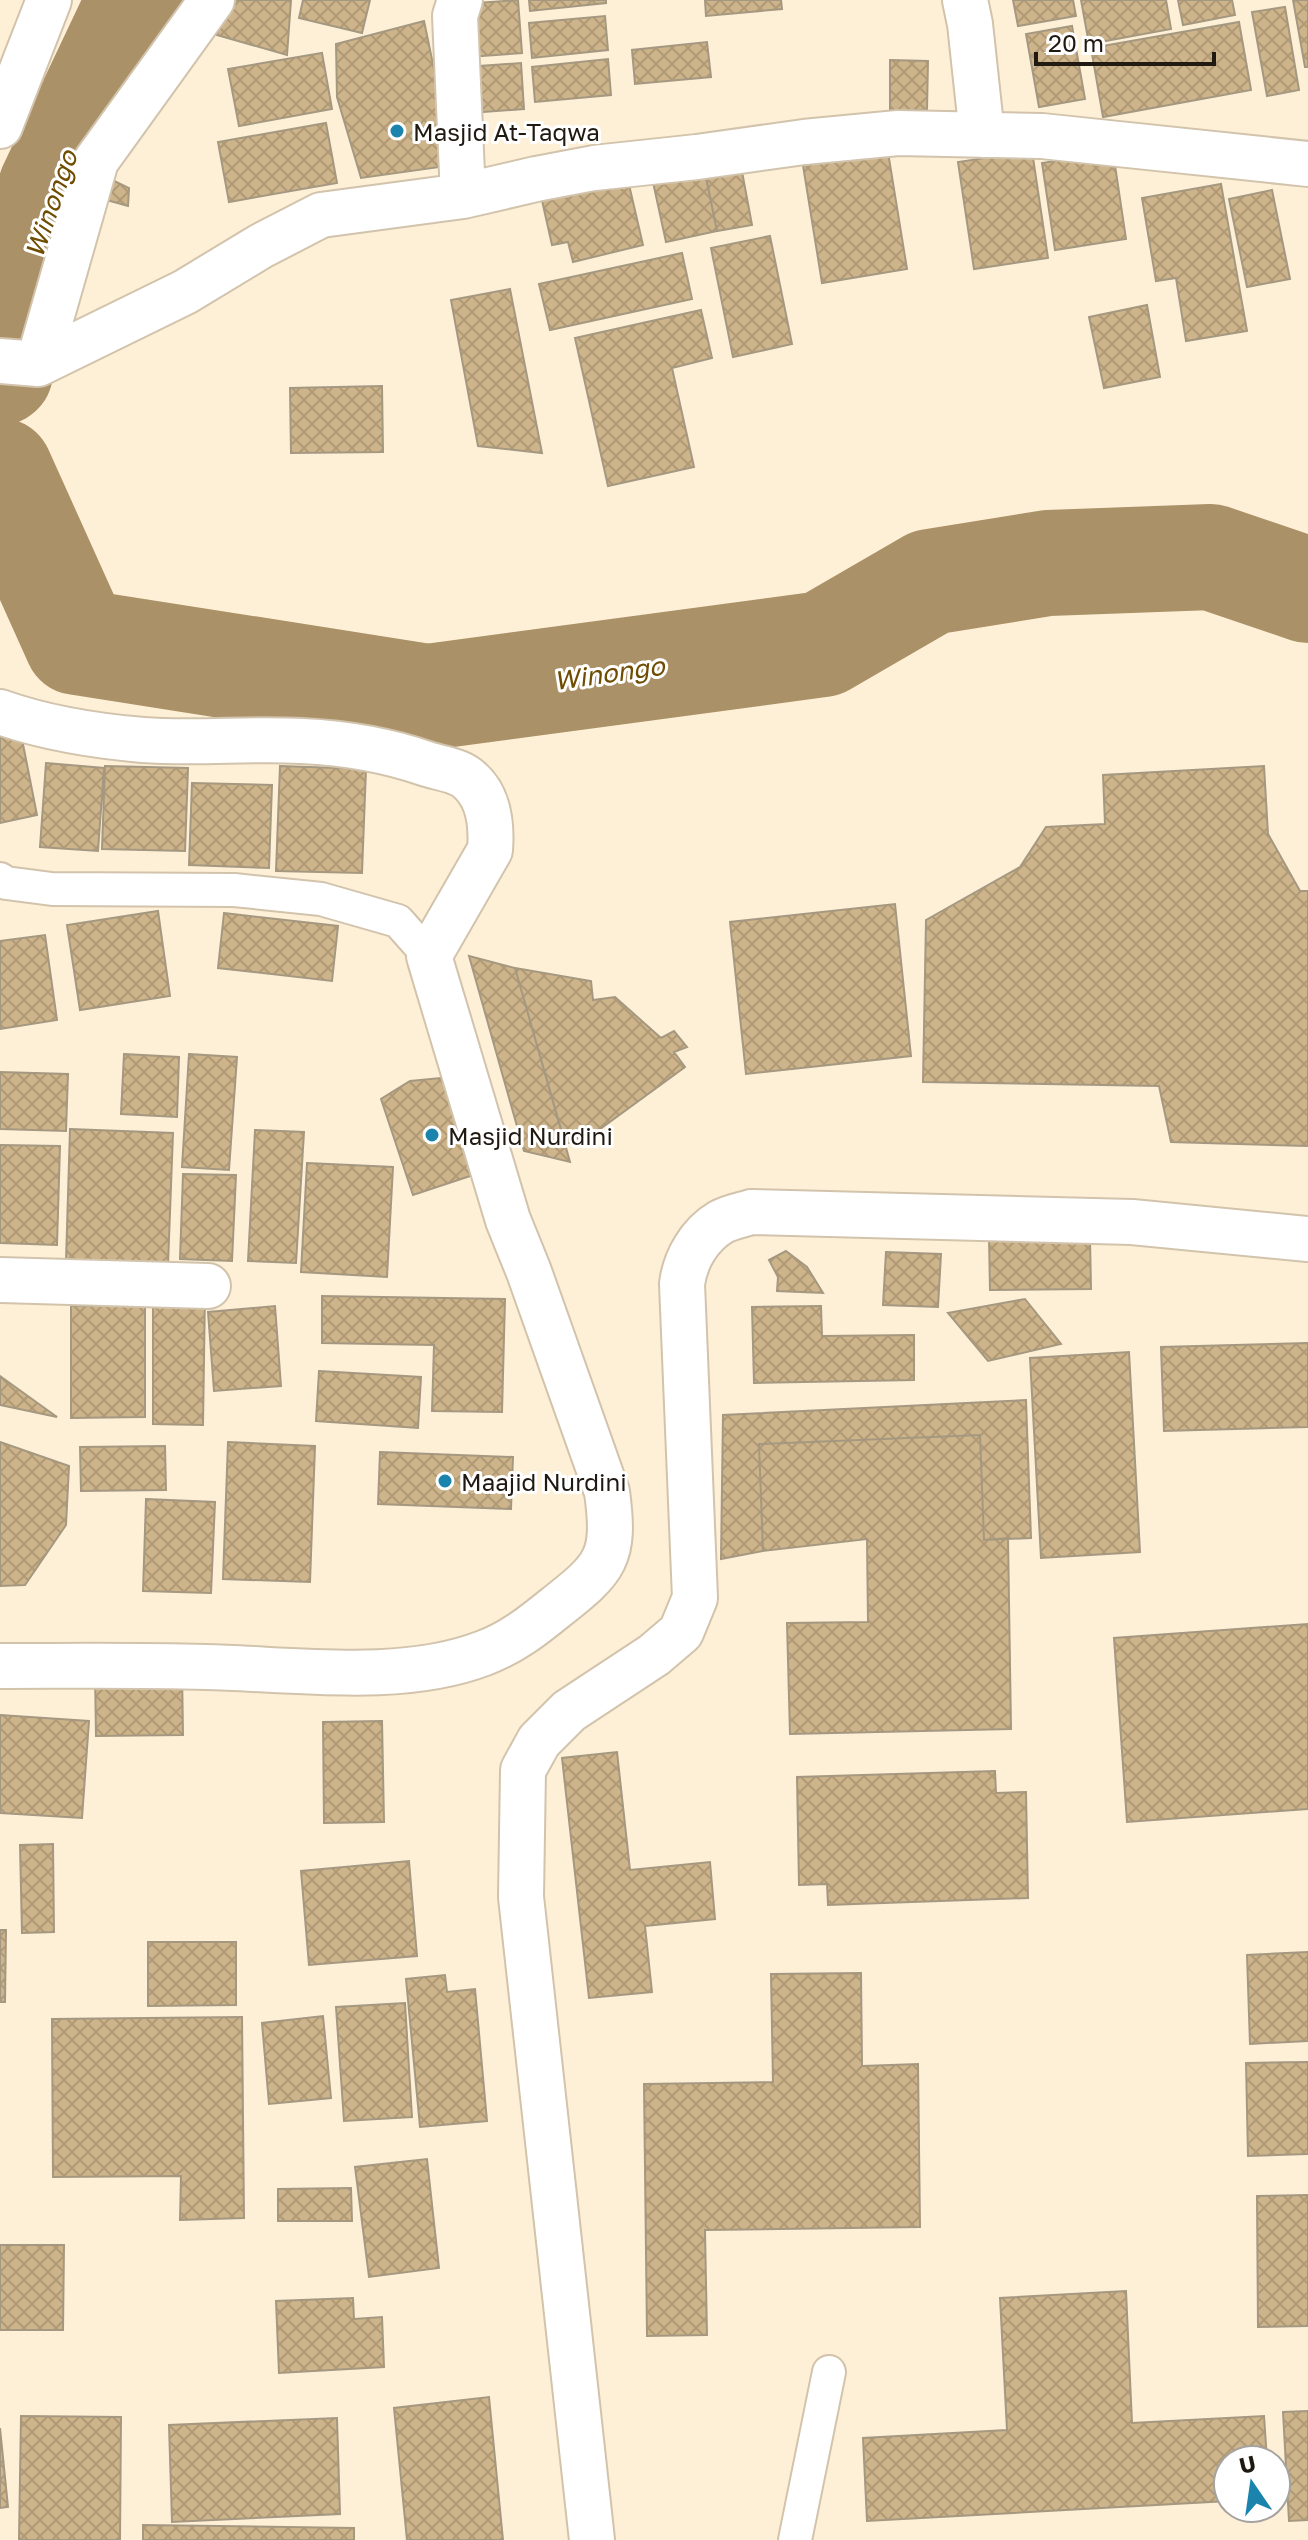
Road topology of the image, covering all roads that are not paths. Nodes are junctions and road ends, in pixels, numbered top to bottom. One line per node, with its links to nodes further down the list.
1 (49, 0): 5 (street)
2 (212, 0): 9 (street)
3 (460, 0): 8 (street)
4 (965, 0): 6 (street)
5 (0, 126)
6 (982, 135): 7 (street); 8 (street)
7 (1308, 164)
8 (463, 196): 9 (street)
9 (19, 362)
10 (0, 712): 12 (street)
11 (0, 879): 12 (lane)
12 (429, 956): 16 (street)
13 (1308, 1239): 18 (street)
14 (0, 1280): 15 (street)
15 (208, 1286)
16 (0, 1666)
17 (829, 2372): 19 (lane)
18 (592, 2540)
19 (795, 2540)

